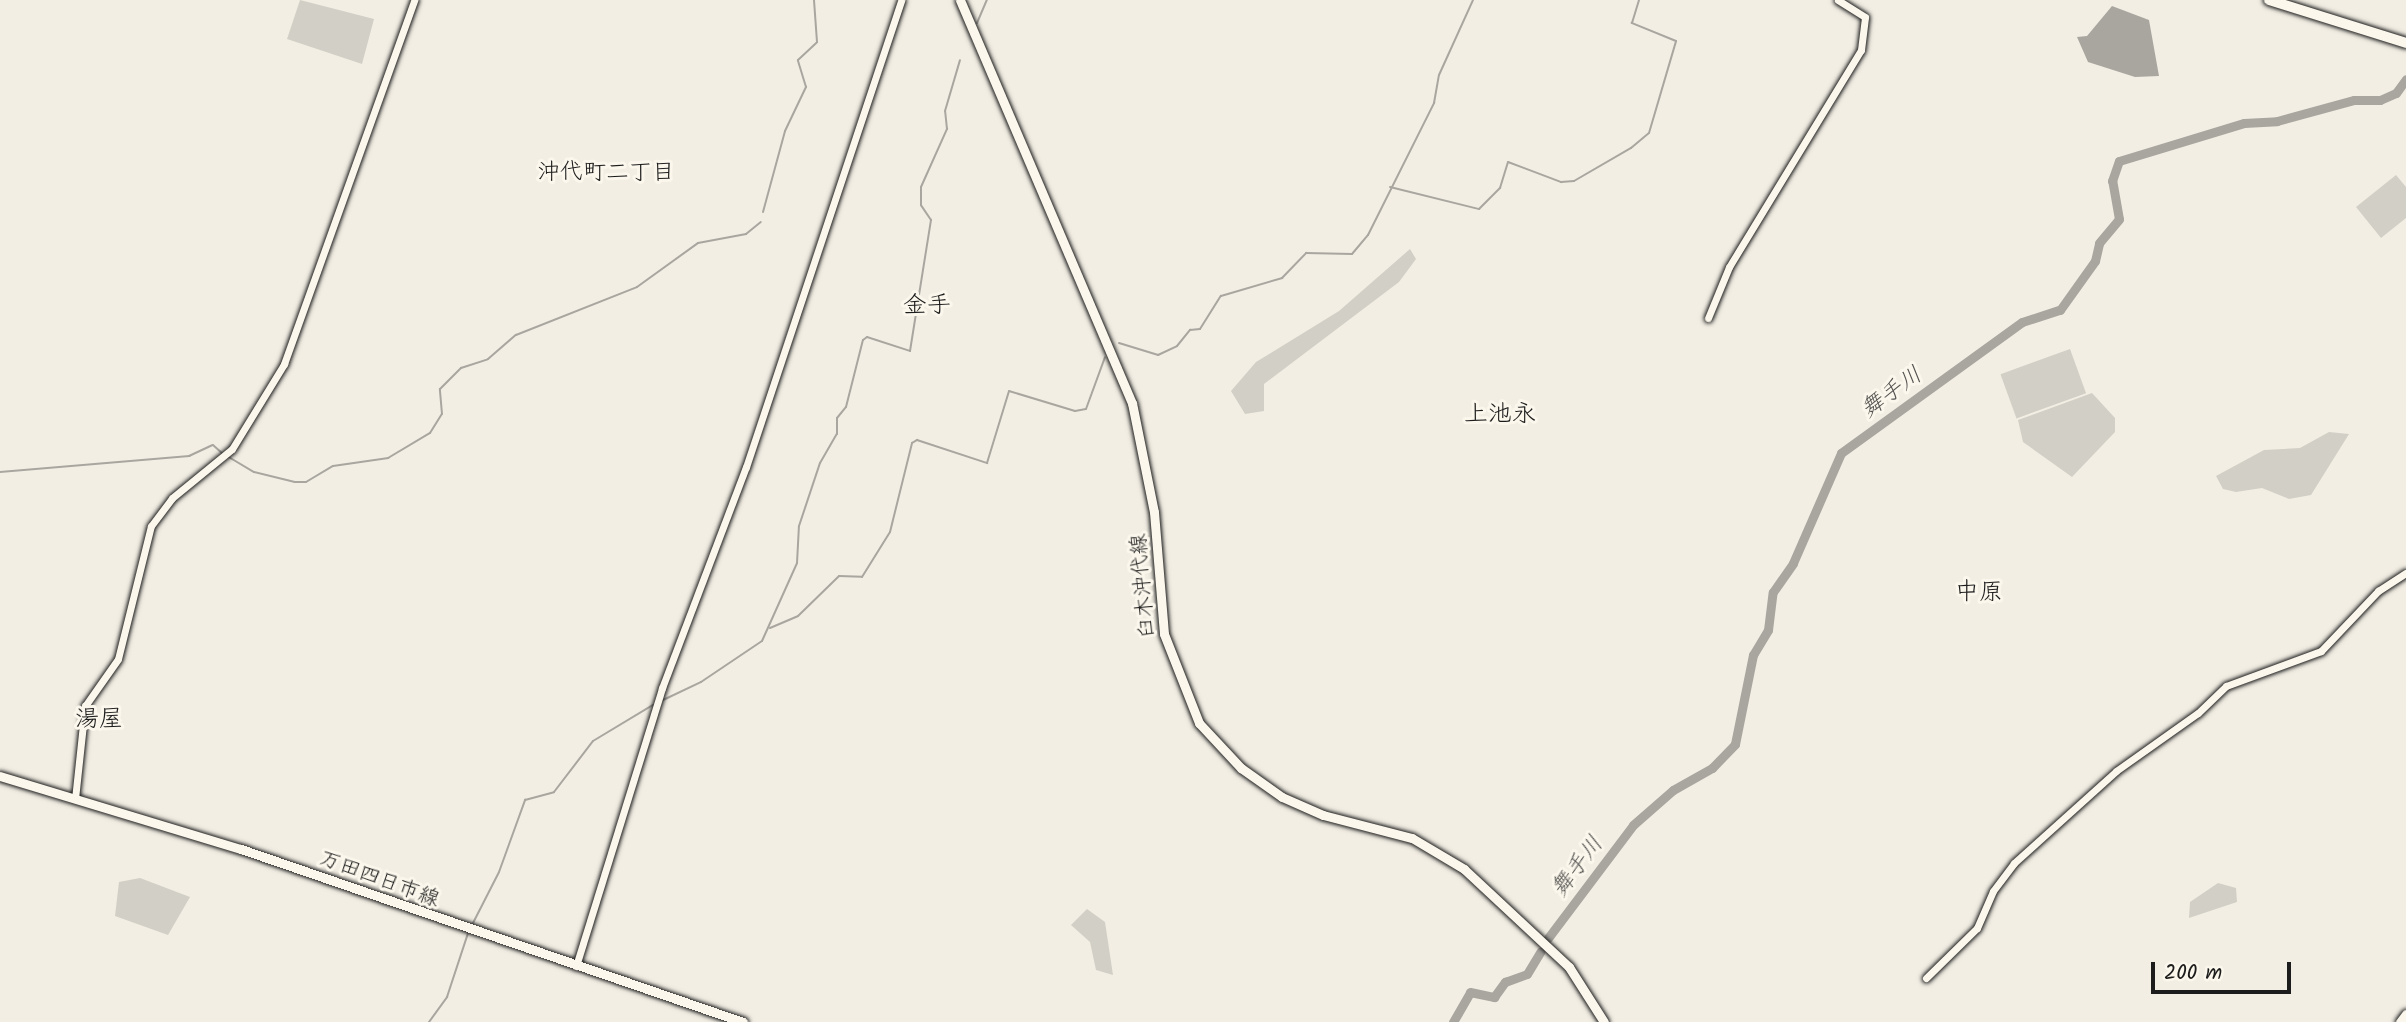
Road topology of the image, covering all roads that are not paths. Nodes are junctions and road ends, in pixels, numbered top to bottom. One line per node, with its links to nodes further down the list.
1 (415, 0): 10 (street)
2 (901, 0): 11 (street)
3 (960, 0): 15 (main road, 臼木沖代線)
4 (1838, 0): 7 (street)
5 (2269, 0): 6 (highway)
6 (2406, 43)
7 (1708, 318)
8 (2406, 573): 12 (street)
9 (0, 776): 10 (main road, 万田四日市線)
10 (75, 799): 11 (main road, 万田四日市線)
11 (576, 966): 14 (main road, 万田四日市線)
12 (1926, 978)
13 (2406, 1014): 16 (main road)
14 (743, 1022)
15 (1604, 1022)
16 (2400, 1022)

